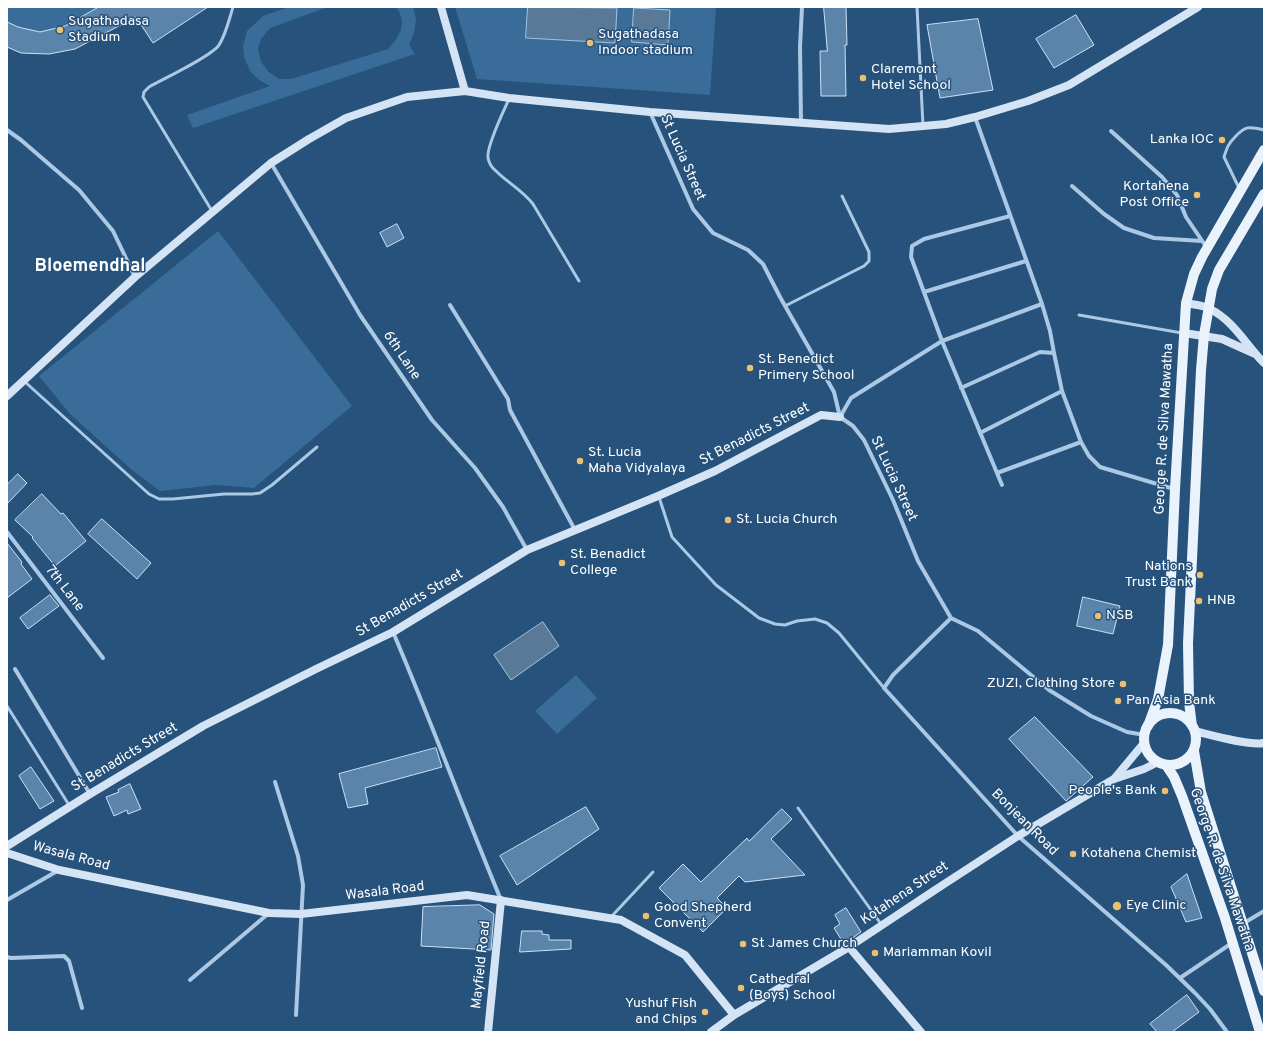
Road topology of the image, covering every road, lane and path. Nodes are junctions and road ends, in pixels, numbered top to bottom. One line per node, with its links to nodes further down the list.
1 (233, 7): 21 (lane)
2 (441, 7): 6 (street)
3 (802, 7): 10 (street)
4 (917, 7): 11 (lane)
5 (1198, 7): 9 (street)
6 (465, 91): 7 (street); 16 (street)
7 (509, 98): 8 (street); 26 (lane)
8 (650, 112): 10 (street); 31 (street, St Lucia Street)
9 (975, 117): 11 (street); 22 (street)
10 (801, 123): 11 (street)
11 (923, 126)
12 (7, 130): 25 (street)
13 (1264, 130): 18 (lane)
14 (1112, 131): 23 (street)
15 (1264, 150): 18 (main road, George R. de Silva Mawatha)
16 (271, 163): 21 (street); 54 (street, 6th Lane)
17 (1072, 186): 23 (street)
18 (1240, 191): 23 (main road, George R. de Silva Mawatha)
19 (1264, 194): 32 (main road)
20 (842, 196): 31 (lane)
21 (213, 212): 25 (street)
22 (1010, 216): 24 (street); 27 (street)
23 (1205, 244): 29 (main road, George R. de Silva Mawatha)
24 (1026, 261): 27 (street); 28 (street)
25 (135, 278): 40 (street)
26 (579, 281)
27 (924, 292): 36 (street)
28 (1042, 304): 36 (street); 37 (street)
29 (1186, 304): 32 (street); 34 (main road, George R. de Silva Mawatha)
30 (450, 305): 52 (street)
31 (785, 306): 44 (street, St Lucia Street)
32 (1209, 308): 35 (main road); 38 (street)
33 (1079, 315): 34 (lane)
34 (1184, 333): 35 (street); 50 (main road, George R. de Silva Mawatha)
35 (1204, 335): 38 (street); 61 (main road)
36 (942, 341): 41 (street); 44 (street)
37 (1054, 353): 41 (street); 42 (street)
38 (1254, 353): 39 (street)
39 (1264, 363)
40 (24, 381): 43 (street); 47 (lane)
41 (961, 388): 45 (street)
42 (1062, 391): 45 (street); 46 (street)
43 (7, 396)
44 (840, 417): 51 (street, St Benadicts Street); 55 (street, St Lucia Street)
45 (980, 433): 48 (street)
46 (1081, 442): 48 (street); 50 (street)
47 (317, 447)
48 (997, 473): 49 (street)
49 (1002, 485)
50 (1175, 489): 62 (main road, George R. de Silva Mawatha)
51 (658, 496): 52 (street, St Benadicts Street); 59 (lane)
52 (575, 530): 54 (street, St Benadicts Street)
53 (7, 532): 57 (street, 7th Lane)
54 (527, 550): 56 (street, St Benadicts Street)
55 (951, 618): 59 (street); 62 (street)
56 (394, 632): 68 (street, St Benadicts Street); 77 (street)
57 (103, 658)
58 (15, 669): 68 (street)
59 (884, 688): 71 (street, Bonjean Road)
60 (7, 706): 69 (lane)
61 (1193, 728): 62 (main road); 63 (street); 64 (main road)
62 (1146, 734): 65 (main road); 66 (street, Kotahena Street)
63 (1264, 743)
64 (1194, 751): 65 (main road); 82 (main road, George R. de Silva Mawatha)
65 (1162, 764): 66 (street, Kotahena Street); 84 (main road, George R. de Silva Mawatha)
66 (1114, 780): 71 (street, Kotahena Street)
67 (275, 782): 80 (street)
68 (90, 794): 69 (street, St Benadicts Street)
69 (70, 807): 72 (street, St Benadicts Street)
70 (798, 808): 83 (lane)
71 (1018, 836): 83 (street, Kotahena Street); 87 (street, Bonjean Road)
72 (7, 846)
73 (7, 853): 74 (street, Wasala Road)
74 (59, 870): 76 (street); 79 (street, Wasala Road)
75 (653, 872): 81 (lane)
76 (7, 900)
77 (501, 900): 80 (street, Wasala Road); 81 (street, Wasala Road); 93 (street, Mayfield Road)
78 (1264, 911): 82 (street)
79 (269, 913): 80 (street, Wasala Road); 88 (street)
80 (301, 914): 91 (street)
81 (610, 918): 92 (street, Wasala Road)
82 (1242, 924): 89 (main road, George R. de Silva Mawatha)
83 (882, 925): 85 (street, Kotahena Street)
84 (1232, 943): 87 (street); 97 (main road, George R. de Silva Mawatha)
85 (849, 947): 92 (street, Kotahena Street); 95 (street)
86 (7, 957): 90 (street)
87 (1180, 978): 96 (street, Bonjean Road)
88 (190, 980)
89 (1264, 991)
90 (82, 1008)
91 (296, 1015)
92 (734, 1015): 94 (street, Kotahena Street)
93 (488, 1032)
94 (711, 1032)
95 (922, 1032)
96 (1227, 1032)
97 (1260, 1032)

